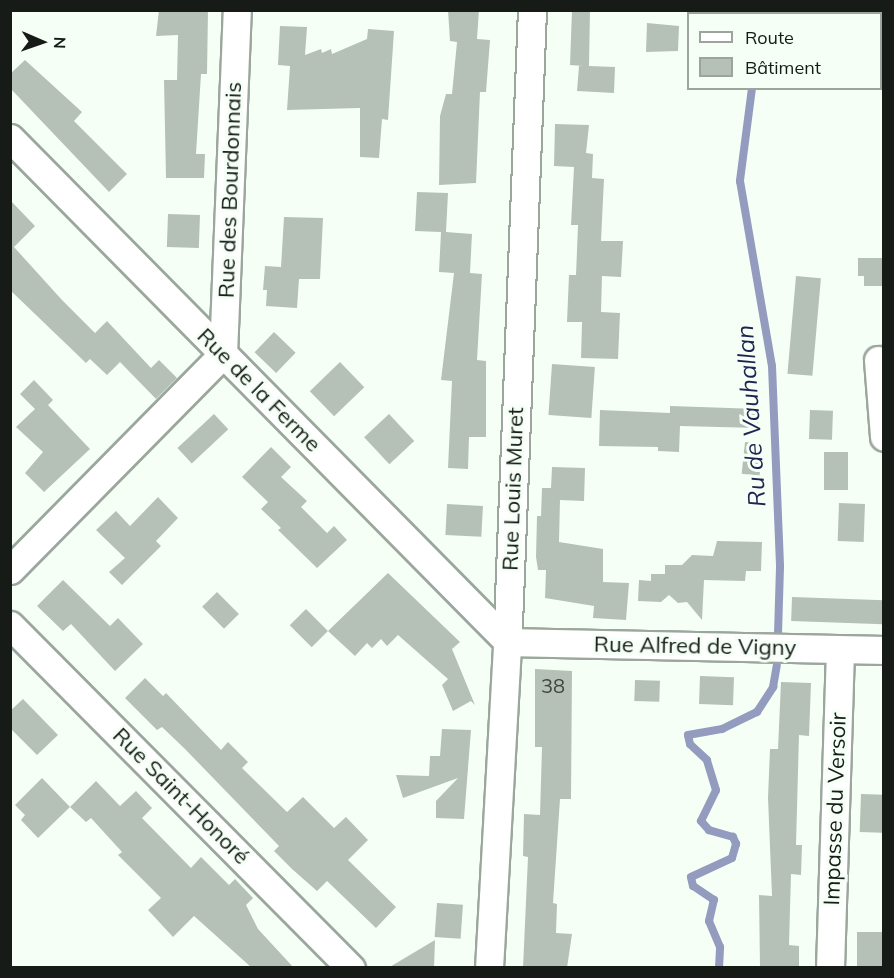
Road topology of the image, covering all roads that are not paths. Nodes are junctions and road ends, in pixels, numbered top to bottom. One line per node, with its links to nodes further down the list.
1 (237, 10): 4 (street, Rue des Bourdonnais)
2 (532, 10): 9 (street, Rue Louis Muret)
3 (10, 138): 4 (street, Rue de la Ferme)
4 (223, 354): 7 (street); 9 (street, Rue de la Ferme)
5 (878, 360): 6 (street)
6 (884, 437)
7 (10, 570)
8 (10, 625): 12 (street, Rue Saint-Honoré)
9 (507, 642): 10 (street, Rue Alfred de Vigny); 13 (street, Rue Louis Muret)
10 (840, 650): 11 (street, Rue Alfred de Vigny); 14 (street, Impasse du Versoir)
11 (884, 650)
12 (351, 968)
13 (489, 968)
14 (830, 968)

